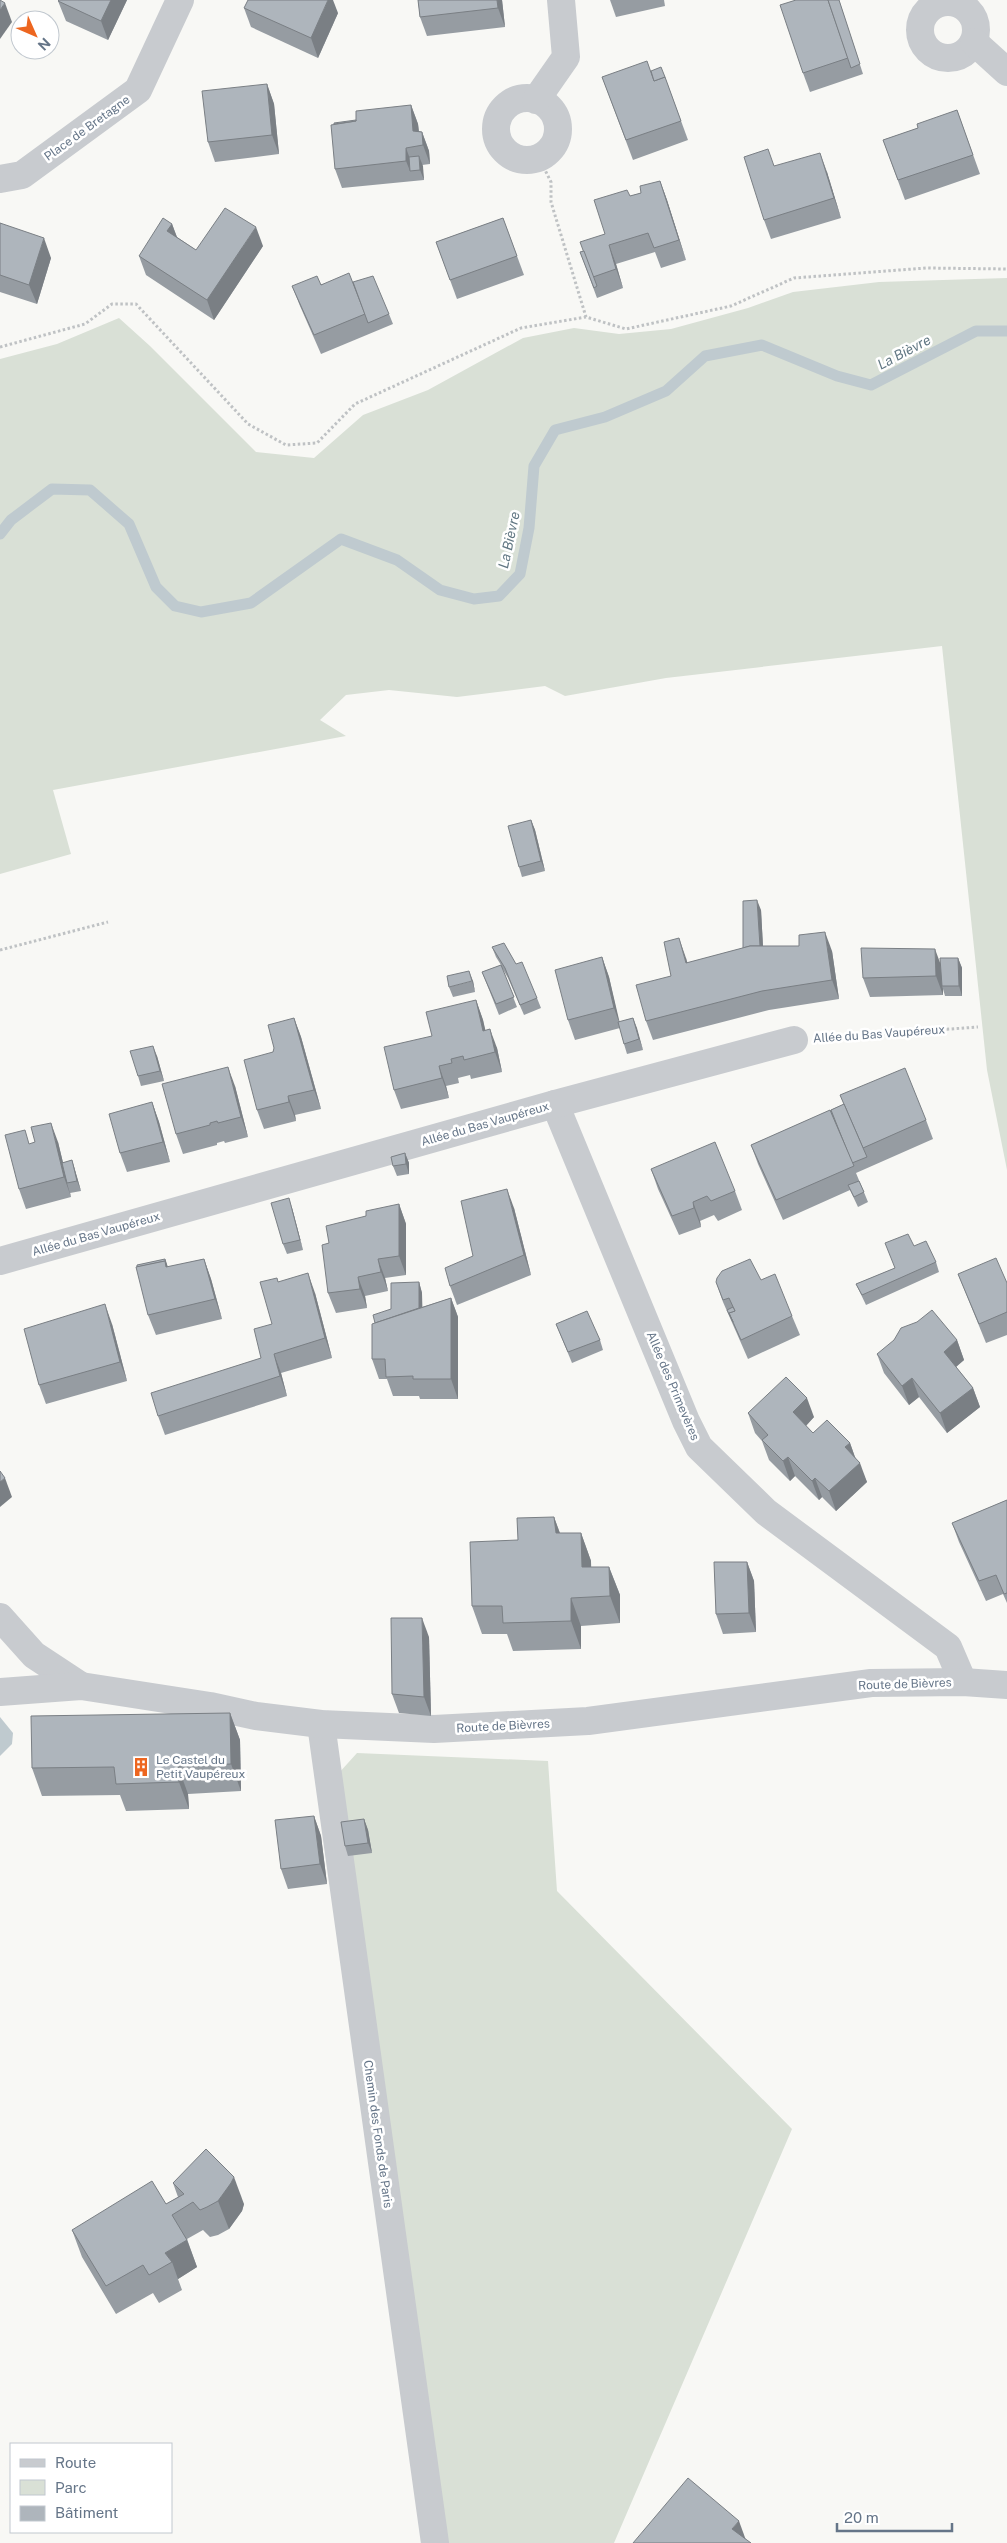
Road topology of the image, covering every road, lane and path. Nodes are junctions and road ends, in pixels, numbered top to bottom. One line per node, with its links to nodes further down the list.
1 (180, 0): 8 (street, Place de Bretagne)
2 (561, 0): 6 (street)
3 (939, 2): 4 (street); 4 (street)
4 (974, 42): 5 (street)
5 (1007, 72)
6 (536, 100): 7 (street); 7 (street)
7 (539, 158): 10 (path)
8 (0, 179)
9 (1007, 269): 10 (path)
10 (586, 317): 11 (path)
11 (0, 347)
12 (108, 922): 13 (path)
13 (0, 950)
14 (978, 1028): 15 (path, Allée du Bas Vaupéreux)
15 (794, 1040): 16 (street, Allée du Bas Vaupéreux)
16 (555, 1104): 17 (street, Allée du Bas Vaupéreux); 19 (street, Allée des Primevères)
17 (0, 1261)
18 (0, 1617): 21 (street)
19 (963, 1682): 20 (street, Route de Bièvres); 23 (street, Route de Bièvres)
20 (1007, 1685)
21 (81, 1686): 22 (street, Route de Bièvres); 23 (street, Route de Bièvres)
22 (0, 1692)
23 (321, 1724): 24 (street, Chemin des Fonds de Paris)
24 (435, 2543)

